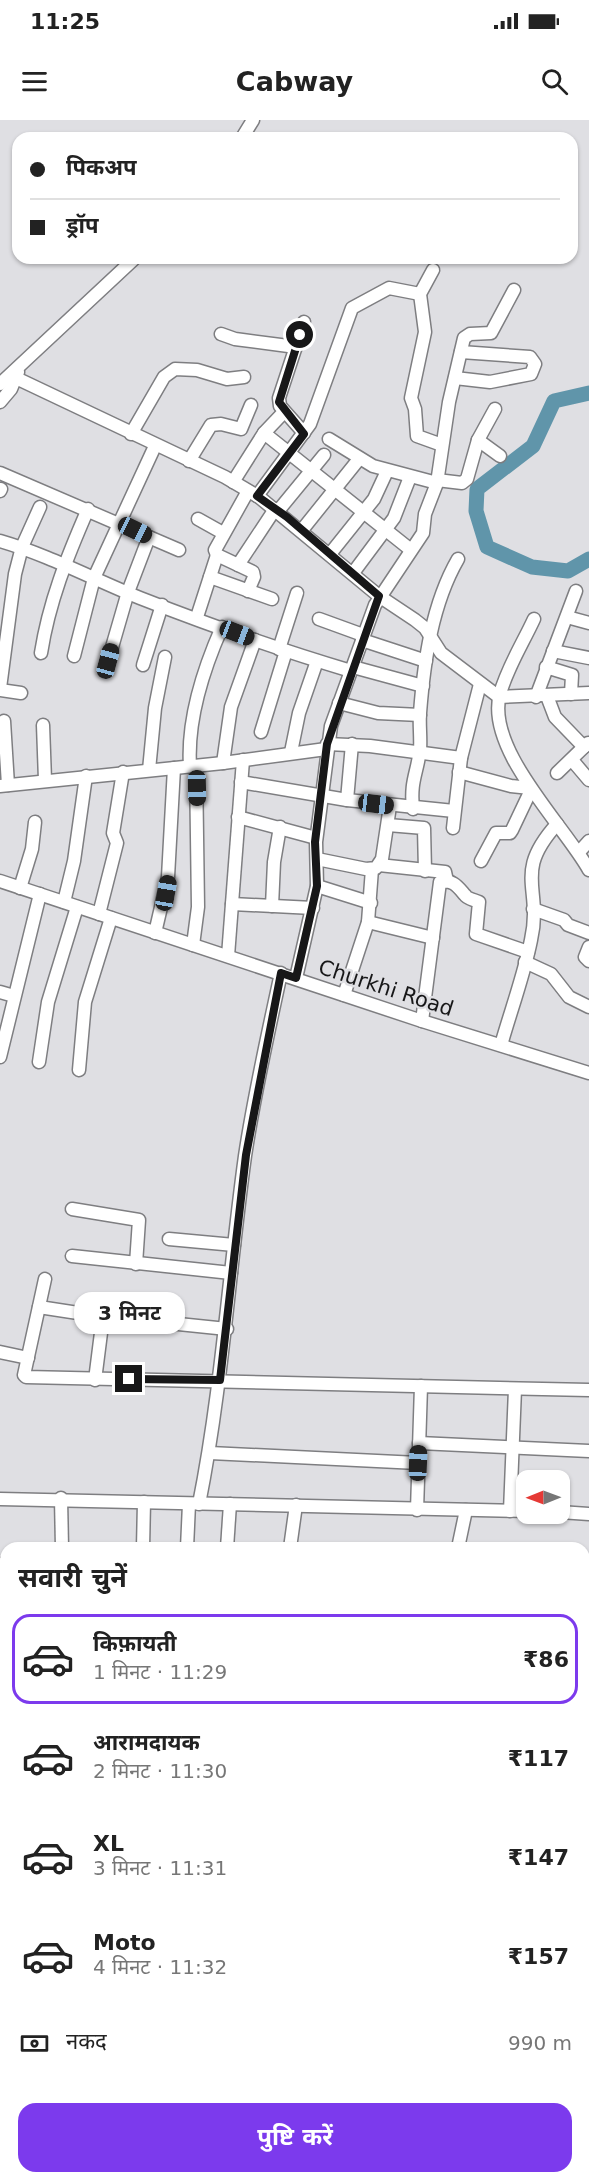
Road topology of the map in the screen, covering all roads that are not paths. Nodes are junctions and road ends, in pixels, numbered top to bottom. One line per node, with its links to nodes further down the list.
1 (129, 264): 9 (street)
2 (433, 270): 4 (street)
3 (514, 290): 8 (street)
4 (420, 294): 19 (street); 22 (street)
5 (304, 322): 7 (street)
6 (221, 334): 7 (street)
7 (296, 347): 16 (street)
8 (461, 352): 11 (street); 11 (street)
9 (17, 373): 12 (street); 13 (street); 18 (street)
10 (244, 377): 18 (street)
11 (455, 378): 22 (street)
12 (0, 384)
13 (0, 402)
14 (251, 405): 28 (street)
15 (495, 409): 21 (street)
16 (284, 412): 17 (street); 19 (street)
17 (264, 433): 24 (street); 33 (street)
18 (131, 434): 23 (street)
19 (304, 434): 24 (street)
20 (329, 439): 27 (street)
21 (478, 440): 26 (street); 34 (street)
22 (442, 445): 34 (street)
23 (155, 446): 28 (street); 42 (street)
24 (288, 453): 30 (street); 36 (street)
25 (324, 455): 30 (street)
26 (500, 456)
27 (359, 459): 29 (street); 35 (street)
28 (189, 461): 33 (street)
29 (387, 471): 32 (street); 40 (street)
30 (311, 472): 35 (street); 39 (street)
31 (0, 473): 38 (street)
32 (410, 477): 34 (street); 44 (street)
33 (233, 482): 36 (street)
34 (437, 482): 50 (street)
35 (336, 490): 40 (street); 43 (street)
36 (253, 493): 39 (street); 45 (street)
37 (40, 507): 48 (street)
38 (88, 509): 42 (street); 54 (street)
39 (277, 510): 43 (street); 55 (street)
40 (364, 513): 44 (street); 51 (street)
41 (198, 519): 45 (street)
42 (120, 523): 46 (street); 58 (street)
43 (302, 530): 51 (street)
44 (385, 530): 50 (street); 56 (street)
45 (223, 533): 52 (street)
46 (149, 537): 49 (street); 61 (street)
47 (0, 541): 48 (street)
48 (22, 547): 54 (street); 89 (street)
49 (179, 550)
50 (411, 550): 63 (street)
51 (330, 554): 56 (street)
52 (217, 555): 55 (street); 57 (street)
53 (458, 559): 72 (street)
54 (63, 565): 58 (street); 77 (street)
55 (238, 565): 59 (street)
56 (353, 573): 63 (street)
57 (210, 577): 59 (street); 66 (street)
58 (94, 578): 61 (street); 78 (street)
59 (248, 591): 64 (street)
60 (576, 591): 67 (street)
61 (128, 592): 65 (street); 81 (street)
62 (297, 593): 75 (street)
63 (379, 596): 72 (street); 73 (street)
64 (272, 599)
65 (162, 605): 66 (street); 84 (street)
66 (197, 617): 71 (street)
67 (567, 617): 70 (street); 76 (street)
68 (320, 619): 73 (street)
69 (534, 619): 94 (street)
70 (589, 623)
71 (222, 627): 74 (street); 109 (street)
72 (432, 637): 83 (street); 87 (street)
73 (363, 638): 83 (street); 86 (street)
74 (255, 640): 75 (street); 108 (street)
75 (282, 650): 82 (street); 99 (street)
76 (553, 651): 80 (street); 85 (street)
77 (40, 653)
78 (74, 656)
79 (165, 657): 111 (street)
80 (589, 658)
81 (108, 661)
82 (317, 661): 86 (street); 103 (street)
83 (426, 661): 88 (street)
84 (143, 665)
85 (546, 667): 92 (street); 93 (street)
86 (352, 669): 88 (street); 95 (street)
87 (480, 684): 94 (street); 105 (street)
88 (423, 686): 96 (street)
89 (0, 689): 90 (street)
90 (21, 693)
91 (589, 693): 92 (street)
92 (571, 694): 93 (street)
93 (542, 696): 94 (street); 101 (street)
94 (499, 697): 120 (street)
95 (339, 703): 96 (street); 102 (street)
96 (420, 715): 104 (street)
97 (4, 721): 119 (street)
98 (43, 725): 116 (street)
99 (261, 732)
100 (352, 744): 102 (street); 104 (street); 122 (street)
101 (587, 744): 107 (street)
102 (327, 746): 103 (street); 121 (street)
103 (291, 752): 106 (street)
104 (420, 752): 105 (street); 124 (street)
105 (461, 758): 113 (street)
106 (243, 760): 108 (street); 118 (street)
107 (572, 760): 114 (street); 117 (street)
108 (223, 763): 109 (street)
109 (193, 766): 110 (street); 159 (street)
110 (174, 768): 111 (street); 156 (street)
111 (149, 770): 112 (street)
112 (123, 772): 115 (street); 153 (street)
113 (459, 772): 120 (street); 125 (street)
114 (557, 773)
115 (86, 776): 116 (street); 146 (street)
116 (45, 780): 119 (street)
117 (589, 780)
118 (241, 782): 121 (street); 126 (street)
119 (4, 785)
120 (530, 789): 128 (street); 137 (street)
121 (322, 796): 122 (street); 133 (street)
122 (347, 800): 123 (street)
123 (390, 806): 124 (street); 129 (street)
124 (417, 809): 125 (street); 130 (street)
125 (454, 811): 132 (street)
126 (238, 817): 131 (street); 148 (street)
127 (35, 822): 144 (street)
128 (557, 824): 135 (street); 152 (street)
129 (388, 825): 130 (street); 138 (street)
130 (420, 826): 140 (street)
131 (280, 827): 133 (street); 149 (street)
132 (453, 828)
133 (316, 838): 136 (street)
134 (589, 842): 135 (street)
135 (579, 852): 139 (street)
136 (317, 859): 138 (street); 143 (street)
137 (481, 861)
138 (376, 867): 140 (street); 147 (street)
139 (589, 870)
140 (425, 871): 142 (street)
141 (0, 881): 144 (street, Churkhi Road)
142 (447, 881): 158 (street); 162 (street)
143 (317, 886): 147 (street); 151 (street)
144 (20, 888): 145 (street, Churkhi Road)
145 (40, 894): 146 (street, Churkhi Road); 168 (street)
146 (64, 902): 150 (street, Churkhi Road)
147 (371, 903): 155 (street)
148 (232, 904): 149 (street); 161 (street)
149 (272, 906): 151 (street)
150 (77, 907): 153 (street, Churkhi Road); 174 (street)
151 (313, 908): 165 (street)
152 (533, 909): 157 (street); 162 (street)
153 (99, 914): 154 (street, Churkhi Road)
154 (111, 918): 156 (street, Churkhi Road); 175 (street)
155 (368, 922): 158 (street); 167 (street)
156 (155, 933): 159 (street, Churkhi Road)
157 (589, 933)
158 (433, 938): 170 (street)
159 (192, 945): 161 (street, Churkhi Road)
160 (589, 947): 163 (street)
161 (228, 957): 164 (street, Churkhi Road)
162 (526, 957): 169 (street); 172 (street)
163 (589, 961)
164 (281, 973): 165 (street, Churkhi Road); 179 (street)
165 (296, 978): 167 (street, Churkhi Road)
166 (0, 992): 168 (street)
167 (344, 994): 170 (street, Churkhi Road)
168 (14, 996): 171 (street)
169 (589, 1007)
170 (422, 1021): 172 (street, Churkhi Road)
171 (3, 1029): 173 (street)
172 (501, 1046): 176 (street, Churkhi Road)
173 (0, 1057)
174 (39, 1062)
175 (79, 1070)
176 (589, 1073)
177 (72, 1209): 181 (street)
178 (169, 1239): 179 (street)
179 (234, 1245): 182 (street)
180 (72, 1256): 181 (street)
181 (136, 1264): 182 (street)
182 (231, 1273): 186 (street)
183 (45, 1279): 184 (street)
184 (39, 1307): 185 (street); 188 (street)
185 (103, 1317): 186 (street); 189 (street)
186 (227, 1329): 190 (street)
187 (0, 1352): 188 (street)
188 (28, 1358): 189 (street)
189 (95, 1380): 190 (street)
190 (220, 1380): 191 (street); 197 (street)
191 (421, 1386): 192 (street); 194 (street)
192 (515, 1389): 193 (street); 195 (street)
193 (589, 1389)
194 (419, 1443): 195 (street); 198 (street)
195 (512, 1447): 196 (street); 207 (street)
196 (589, 1451)
197 (210, 1453): 198 (street); 202 (street)
198 (418, 1463): 205 (street)
199 (61, 1498): 200 (street); 201 (street); 211 (street)
200 (0, 1499)
201 (144, 1502): 202 (street); 212 (street)
202 (194, 1504): 203 (street); 213 (street)
203 (230, 1504): 204 (street); 214 (street)
204 (296, 1505): 205 (street); 215 (street)
205 (417, 1510): 206 (street)
206 (466, 1510): 207 (street); 216 (street)
207 (510, 1510): 208 (street)
208 (516, 1510)
209 (570, 1513): 210 (street)
210 (589, 1514)
211 (62, 1542)
212 (143, 1542)
213 (188, 1542)
214 (227, 1542)
215 (291, 1542)
216 (459, 1542)

